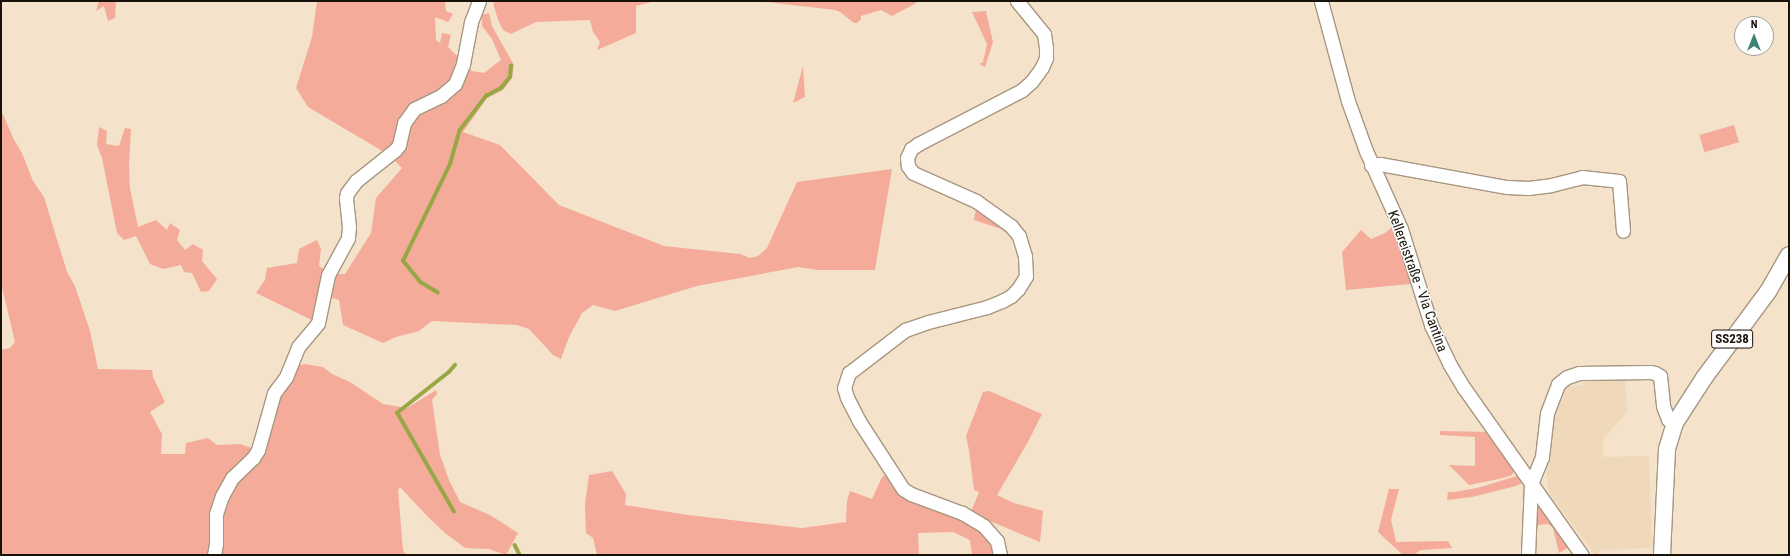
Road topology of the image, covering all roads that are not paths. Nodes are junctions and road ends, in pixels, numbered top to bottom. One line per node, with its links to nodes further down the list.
1 (479, 1): 9 (street)
2 (1016, 1): 10 (street)
3 (1321, 1): 4 (street, Kellereistraße - Via Cantina)
4 (1371, 165): 5 (street); 8 (street, Kellereistraße - Via Cantina)
5 (1623, 231)
6 (1789, 255): 7 (main road, SS238)
7 (1675, 423): 8 (street); 13 (main road, SS238)
8 (1531, 484): 11 (street); 12 (street, Kellereistraße - Via Cantina)
9 (214, 555)
10 (1000, 555)
11 (1528, 555)
12 (1582, 555)
13 (1662, 555)

